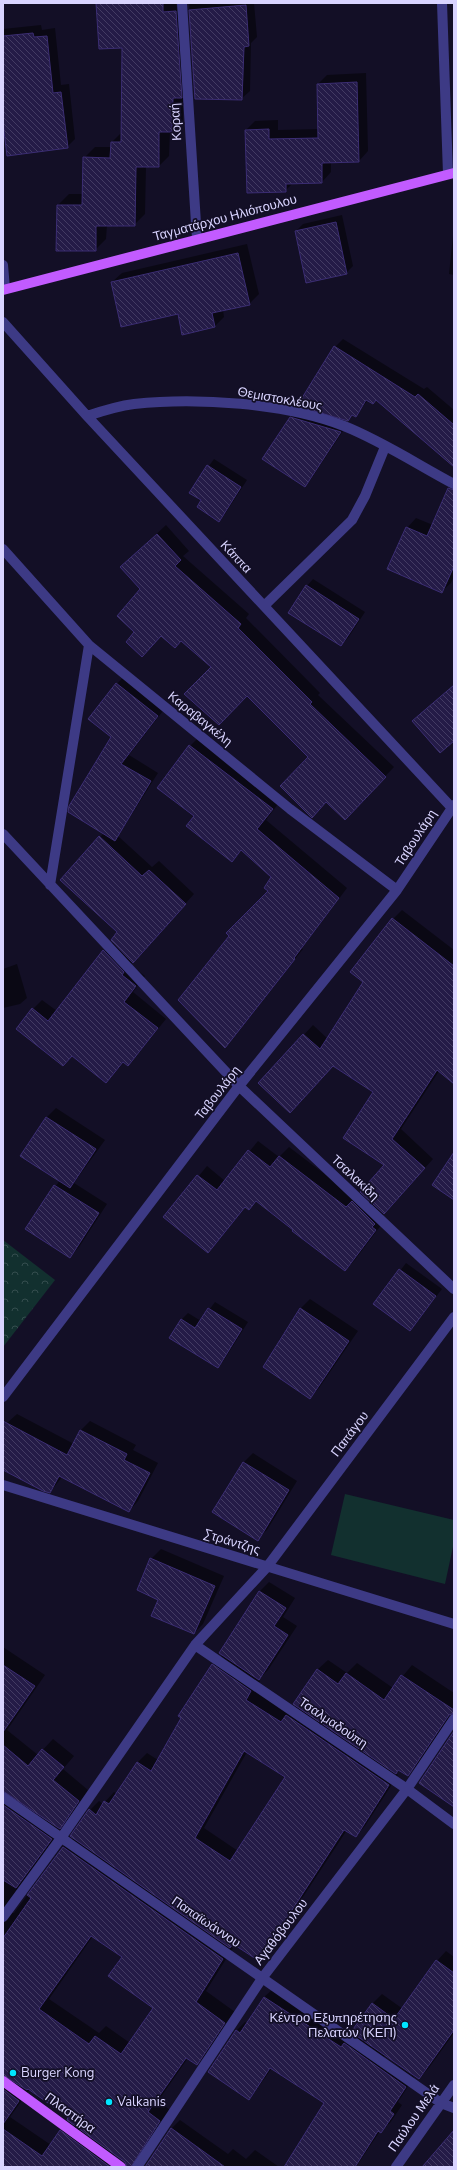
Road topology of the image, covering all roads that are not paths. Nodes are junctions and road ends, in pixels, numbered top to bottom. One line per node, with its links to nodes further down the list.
1 (182, 3): 4 (street, Κοραή)
2 (442, 3): 3 (street)
3 (451, 173): 4 (main road, Ταγματάρχου Ηλιόπουλου)
4 (197, 239): 6 (main road, Ταγματάρχου Ηλιόπουλου)
5 (3, 265): 6 (street)
6 (4, 290)
7 (3, 322): 8 (street, Κάππα)
8 (87, 416): 9 (street, Θεμιστοκλέους); 12 (street, Κάππα)
9 (386, 447): 10 (street, Θεμιστοκλέους); 12 (street)
10 (454, 484)
11 (3, 549): 13 (street, Καραβαγκέλη)
12 (264, 606): 14 (street, Κάππα)
13 (89, 645): 16 (street); 17 (street, Καραβαγκέλη)
14 (453, 808): 17 (street, Ταβουλάρη)
15 (3, 834): 16 (street, Τσαλακίδη)
16 (50, 885): 18 (street, Τσαλακίδη)
17 (397, 890): 18 (street, Ταβουλάρη)
18 (239, 1086): 19 (street, Τσαλακίδη); 21 (street, Ταβουλάρη)
19 (454, 1289)
20 (454, 1317): 23 (street, Παπάγου)
21 (3, 1397)
22 (3, 1486): 23 (street, Στράντζης)
23 (267, 1567): 24 (street, Στράντζης); 25 (street, Παπάγου)
24 (454, 1624)
25 (195, 1645): 27 (street, Τσαλμαδούπη); 30 (street, Παπάγου)
26 (454, 1719): 27 (street, Αγαθόβουλου)
27 (407, 1789): 29 (street, Τσαλμαδούπη); 32 (street, Αγαθόβουλου)
28 (3, 1797): 30 (street, Παπαϊωάννου)
29 (454, 1824)
30 (61, 1838): 31 (street, Παπάγου); 32 (street, Παπαϊωάννου)
31 (3, 1917)
32 (263, 1977): 35 (street, Παπαϊωάννου); 38 (street, Αγαθόβουλου)
33 (3, 2081): 37 (main road, Πλαστήρα)
34 (454, 2085): 35 (street, Παύλου Μελά)
35 (441, 2103): 36 (street, Παπαϊωάννου); 39 (street, Παύλου Μελά)
36 (454, 2108)
37 (121, 2167)
38 (137, 2167)
39 (396, 2167)

